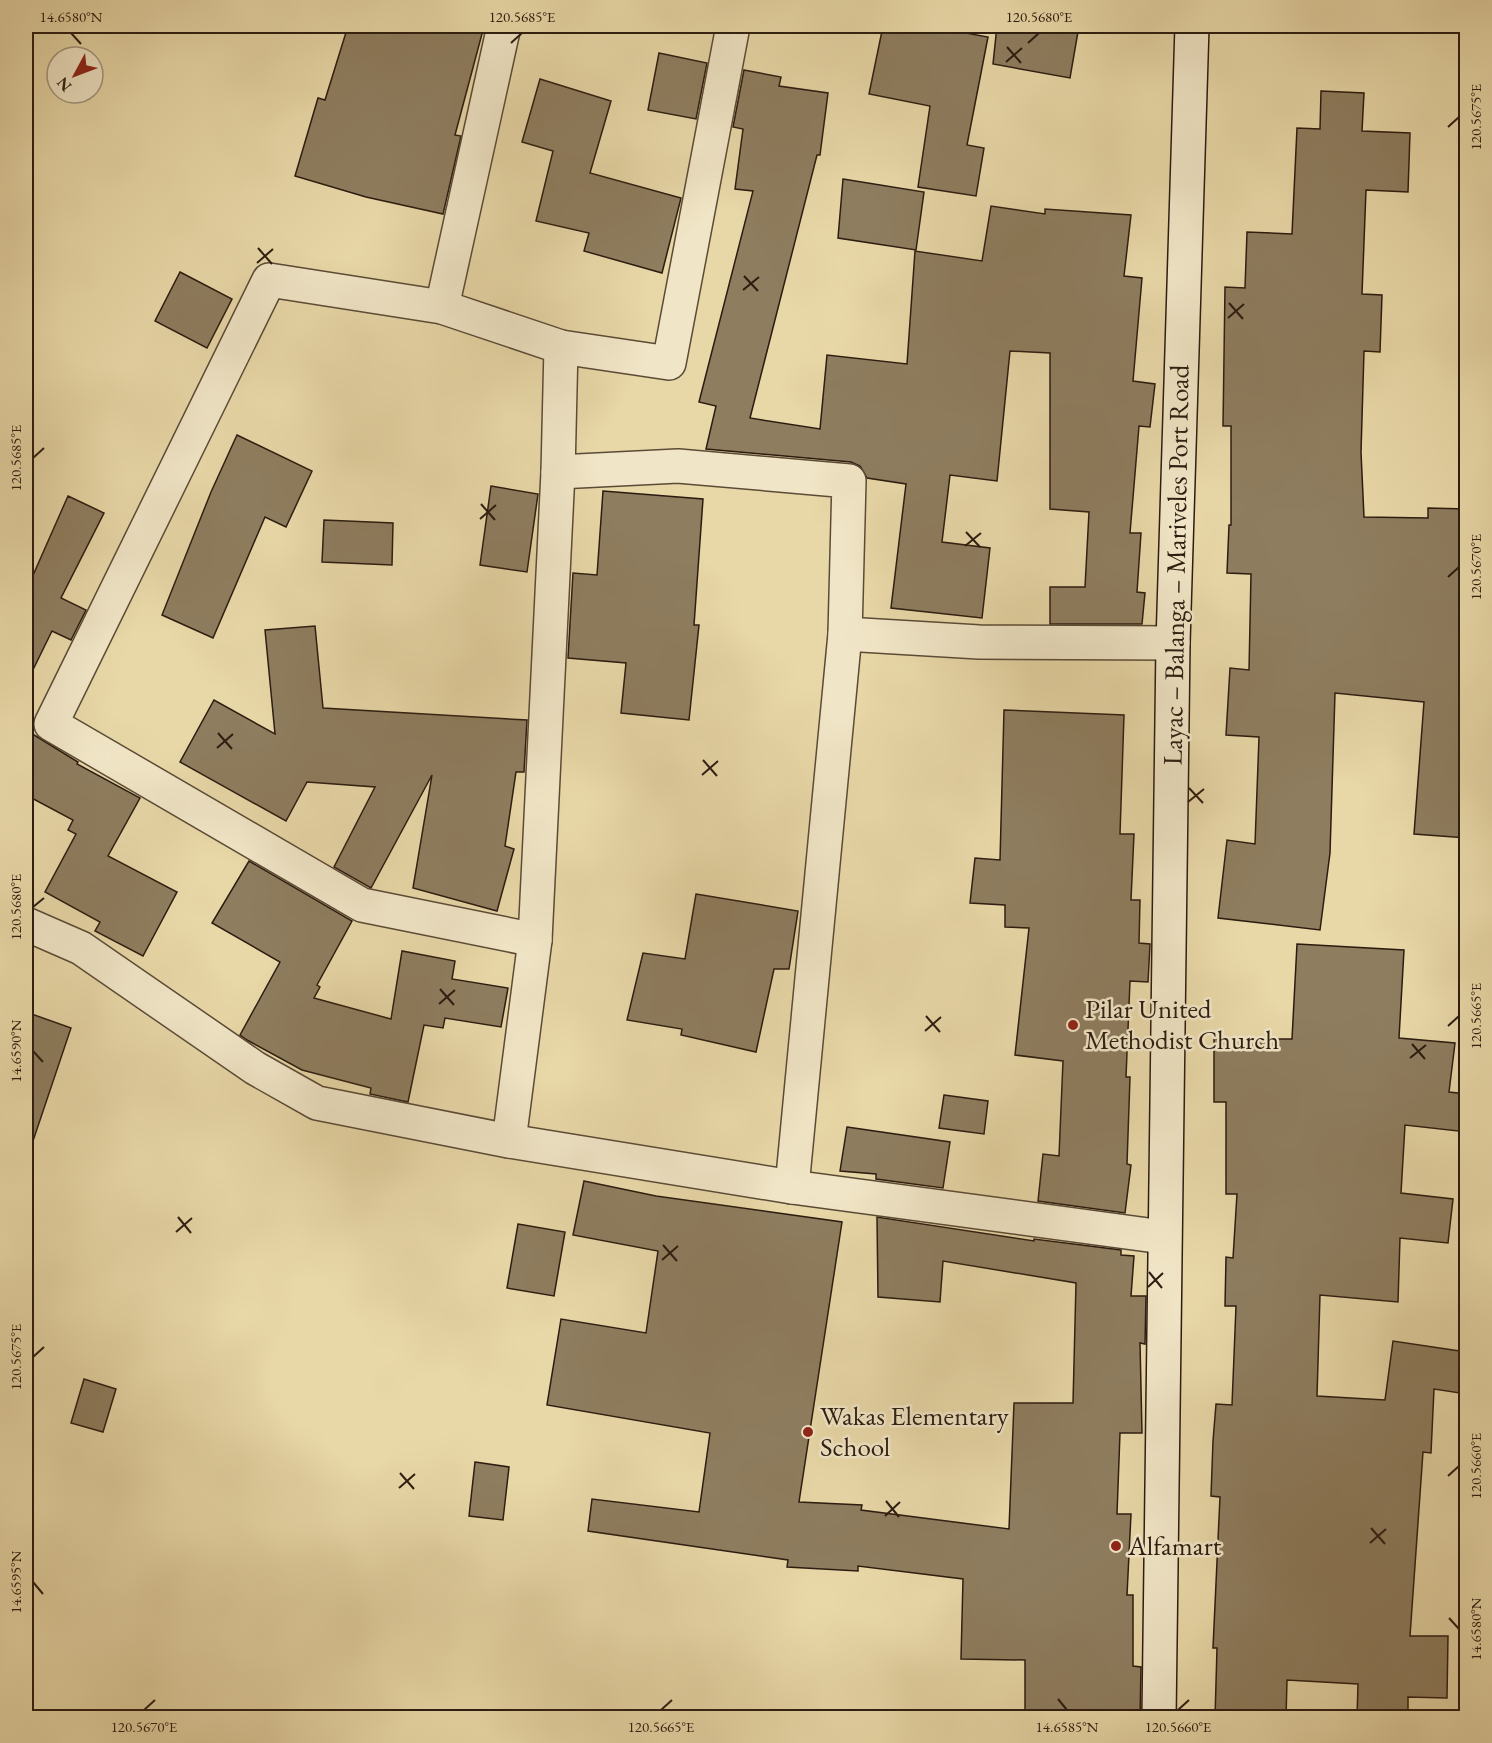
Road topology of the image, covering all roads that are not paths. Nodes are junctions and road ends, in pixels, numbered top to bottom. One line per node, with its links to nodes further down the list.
1 (504, 26): 4 (street)
2 (733, 26): 5 (street)
3 (1192, 26): 8 (street, Layac – Balanga – Mariveles Port Road)
4 (442, 308): 5 (street); 10 (street)
5 (561, 347): 6 (street)
6 (558, 472): 7 (street); 10 (street)
7 (845, 634): 8 (street); 12 (street)
8 (1173, 643): 13 (street, Layac – Balanga – Mariveles Port Road)
9 (26, 924): 11 (street)
10 (535, 940): 11 (street)
11 (509, 1141): 12 (street)
12 (792, 1186): 13 (street)
13 (1163, 1237): 14 (street, Layac – Balanga – Mariveles Port Road)
14 (1159, 1718)

